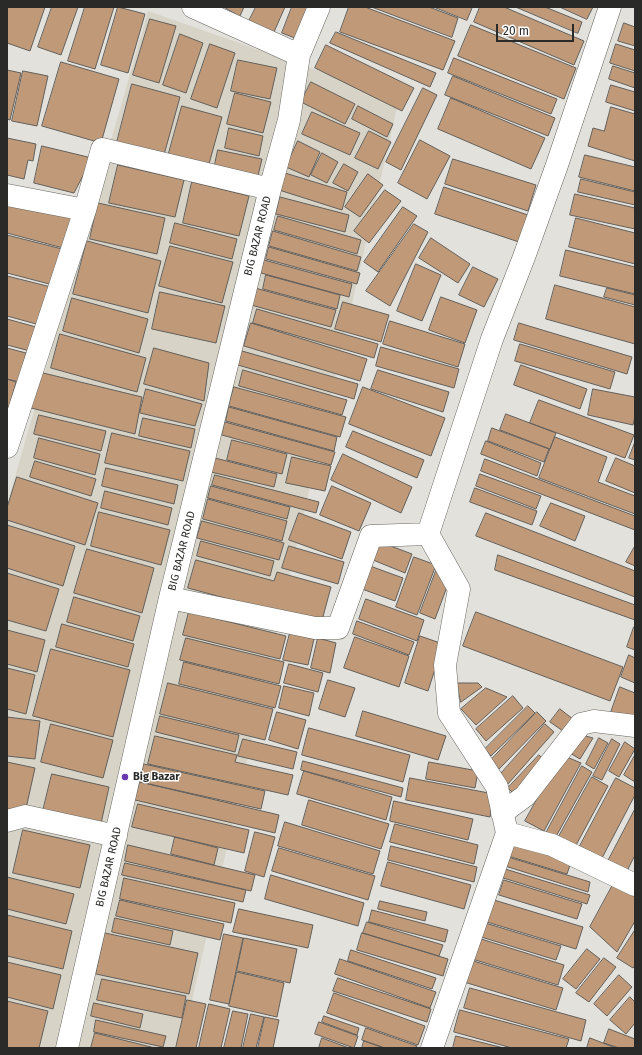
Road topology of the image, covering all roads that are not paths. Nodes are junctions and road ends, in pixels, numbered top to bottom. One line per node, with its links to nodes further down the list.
1 (193, 7): 4 (street)
2 (318, 7): 4 (street, BIG BAZAR ROAD)
3 (610, 7): 9 (street)
4 (299, 55): 5 (street, BIG BAZAR ROAD)
5 (270, 189): 7 (street); 10 (street, BIG BAZAR ROAD)
6 (7, 195): 7 (street)
7 (85, 210): 8 (street)
8 (7, 447)
9 (428, 534): 10 (street); 13 (street)
10 (170, 598): 14 (street, BIG BAZAR ROAD)
11 (635, 726): 13 (street)
12 (7, 821): 14 (street)
13 (504, 823): 15 (street); 17 (street)
14 (116, 836): 16 (street, BIG BAZAR ROAD)
15 (635, 885)
16 (67, 1048)
17 (432, 1048)

